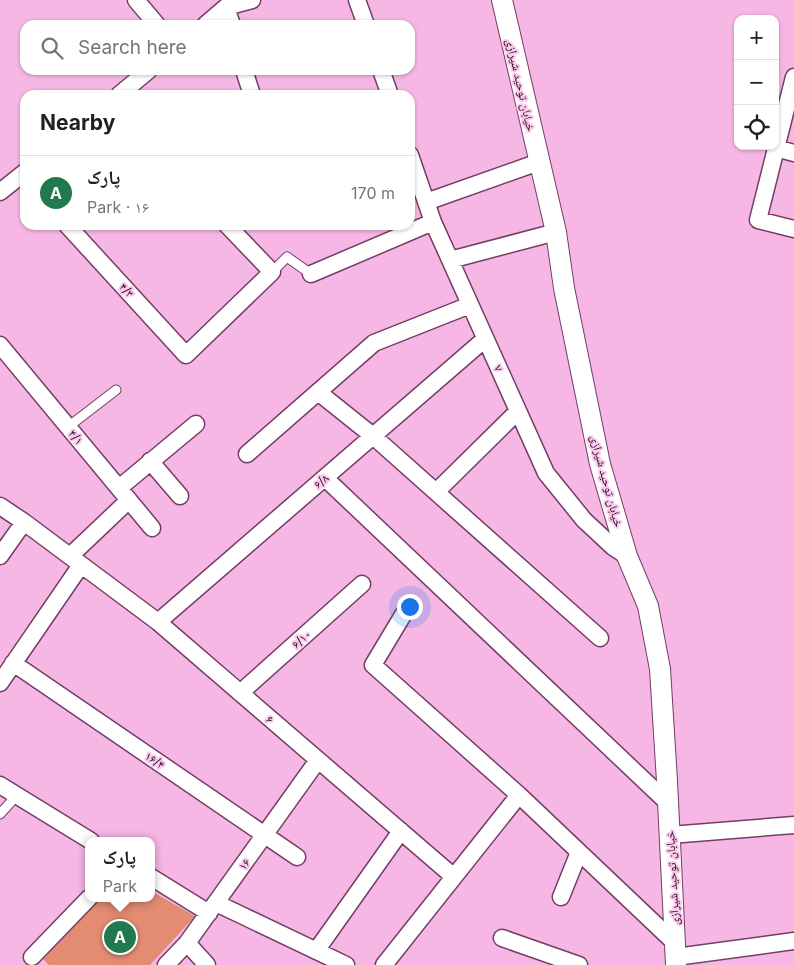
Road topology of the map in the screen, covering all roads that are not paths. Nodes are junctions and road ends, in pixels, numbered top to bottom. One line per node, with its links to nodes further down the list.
1 (136, 0): 5 (street)
2 (357, 0): 8 (street)
3 (501, 2): 20 (street, خیابان توحید شیرازی)
4 (238, 3): 6 (street); 7 (street)
5 (153, 20)
6 (212, 20)
7 (233, 20)
8 (364, 20)
9 (144, 75): 13 (street)
10 (246, 75): 14 (street)
11 (383, 75): 15 (street)
12 (794, 78): 16 (street)
13 (125, 90)
14 (250, 90)
15 (388, 90)
16 (779, 136)
17 (779, 149): 19 (street)
18 (776, 150): 26 (street)
19 (794, 153)
20 (539, 162): 24 (street); 31 (street, خیابان توحید شیرازی)
21 (415, 170): 24 (street, ۷)
22 (20, 178): 23 (street)
23 (0, 192)
24 (426, 202): 25 (street, ۷)
25 (433, 222): 30 (street); 32 (street, ۷)
26 (794, 228)
27 (72, 230): 33 (street, ۴/۳)
28 (232, 230): 33 (street)
29 (414, 230): 34 (street)
30 (415, 230)
31 (556, 232): 32 (street); 54 (street, خیابان توحید شیرازی)
32 (450, 260): 35 (street, ۷)
33 (272, 272): 34 (lane)
34 (311, 274)
35 (470, 305): 36 (street, ۷); 39 (street)
36 (485, 339): 40 (street, ۷); 43 (street, ۶/۸)
37 (0, 345): 42 (street, ۴/۱)
38 (116, 390): 42 (lane)
39 (318, 392): 43 (street); 44 (street)
40 (518, 411): 47 (street); 54 (street, ۷)
41 (196, 424): 45 (street)
42 (68, 427): 48 (street, ۴/۱)
43 (373, 436): 46 (street, ۶/۸); 47 (street)
44 (247, 454)
45 (150, 462): 48 (street); 49 (street)
46 (325, 478): 58 (street, ۶/۸); 67 (street)
47 (436, 492): 59 (street)
48 (124, 494): 52 (street, ۴/۱); 55 (street)
49 (180, 496)
50 (0, 506): 51 (street, ۶)
51 (24, 522): 53 (street); 55 (street, ۶)
52 (152, 528)
53 (0, 556)
54 (627, 556): 67 (street, خیابان توحید شیرازی)
55 (76, 561): 58 (street, ۶); 60 (street)
56 (362, 584): 62 (street, ۶/۱۰)
57 (404, 615): 66 (street)
58 (158, 622): 62 (street, ۶)
59 (600, 638)
60 (13, 663): 61 (street); 71 (street, ۱۶/۴)
61 (0, 682)
62 (240, 693): 63 (street, ۶)
63 (318, 760): 70 (street, ۶); 71 (street, ۱۶)
64 (0, 785): 65 (street)
65 (16, 795): 68 (lane); 73 (street)
66 (519, 796): 74 (street); 76 (street)
67 (668, 803): 72 (street, خیابان توحید شیرازی)
68 (0, 814)
69 (794, 824): 72 (street)
70 (401, 831): 76 (street, ۶); 84 (street)
71 (265, 834): 75 (street, ۱۶/۴); 80 (street, ۱۶)
72 (670, 835): 85 (street, خیابان توحید شیرازی)
73 (85, 837)
74 (579, 852): 78 (street); 85 (street)
75 (297, 857)
76 (454, 877): 90 (street)
77 (155, 880): 80 (street)
78 (561, 897)
79 (85, 902): 86 (street)
80 (212, 908): 83 (street, ۱۶); 84 (street)
81 (502, 938): 91 (street)
82 (794, 941): 85 (street)
83 (187, 943): 87 (street, ۱۶); 88 (street)
84 (316, 951): 89 (street)
85 (675, 955)
86 (32, 958)
87 (166, 965)
88 (207, 965)
89 (346, 965)
90 (384, 965)
91 (579, 965)

